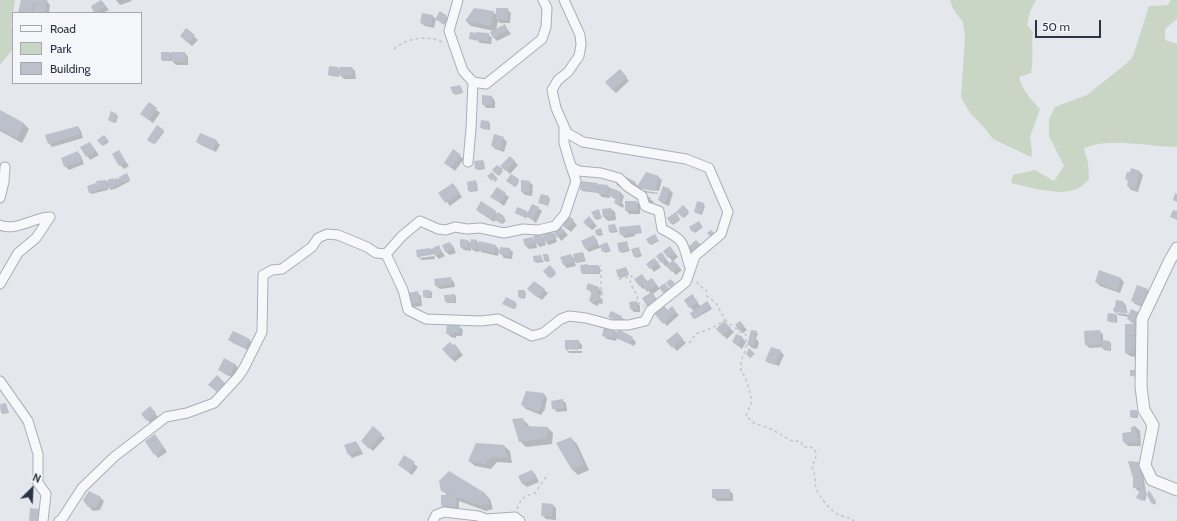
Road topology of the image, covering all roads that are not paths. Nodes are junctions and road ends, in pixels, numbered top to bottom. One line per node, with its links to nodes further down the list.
1 (458, 0): 4 (street)
2 (543, 0): 4 (street)
3 (564, 0): 5 (street)
4 (473, 82): 6 (street)
5 (564, 126): 7 (street); 13 (street)
6 (468, 162)
7 (571, 167): 12 (street); 13 (street)
8 (5, 168): 9 (street)
9 (0, 198)
10 (0, 225): 14 (street)
11 (1177, 248): 16 (street)
12 (386, 254): 13 (street); 19 (street)
13 (690, 269)
14 (0, 284)
15 (0, 381): 18 (street)
16 (1177, 490)
17 (517, 519): 20 (street)
18 (43, 521)
19 (59, 521)
20 (433, 521)

